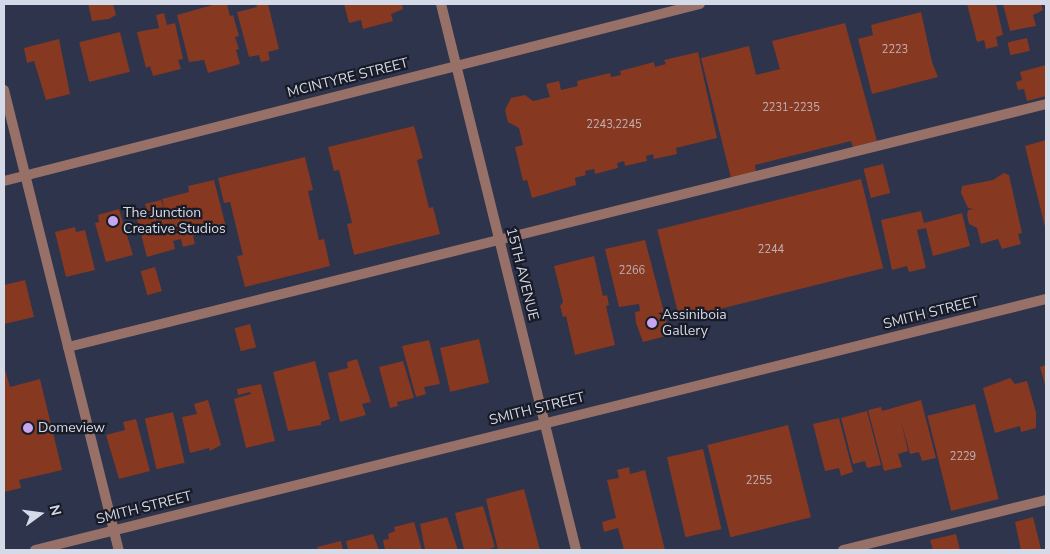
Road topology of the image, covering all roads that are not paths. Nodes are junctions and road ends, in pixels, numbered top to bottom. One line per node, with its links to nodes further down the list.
1 (441, 4): 3 (street, 15TH AVENUE)
2 (700, 4): 3 (street, MCINTYRE STREET)
3 (456, 64): 6 (street, MCINTYRE STREET); 8 (street, 15TH AVENUE)
4 (4, 90): 6 (street)
5 (1046, 104): 8 (street)
6 (26, 175): 7 (street, MCINTYRE STREET); 10 (street)
7 (4, 181)
8 (499, 240): 10 (street); 11 (street, 15TH AVENUE)
9 (1046, 299): 11 (street, SMITH STREET)
10 (68, 347): 13 (street)
11 (544, 422): 13 (street, SMITH STREET); 16 (street, 15TH AVENUE)
12 (1046, 500): 17 (street)
13 (114, 529): 14 (street, SMITH STREET); 15 (street)
14 (36, 550)
15 (119, 550)
16 (576, 550)
17 (843, 550)

